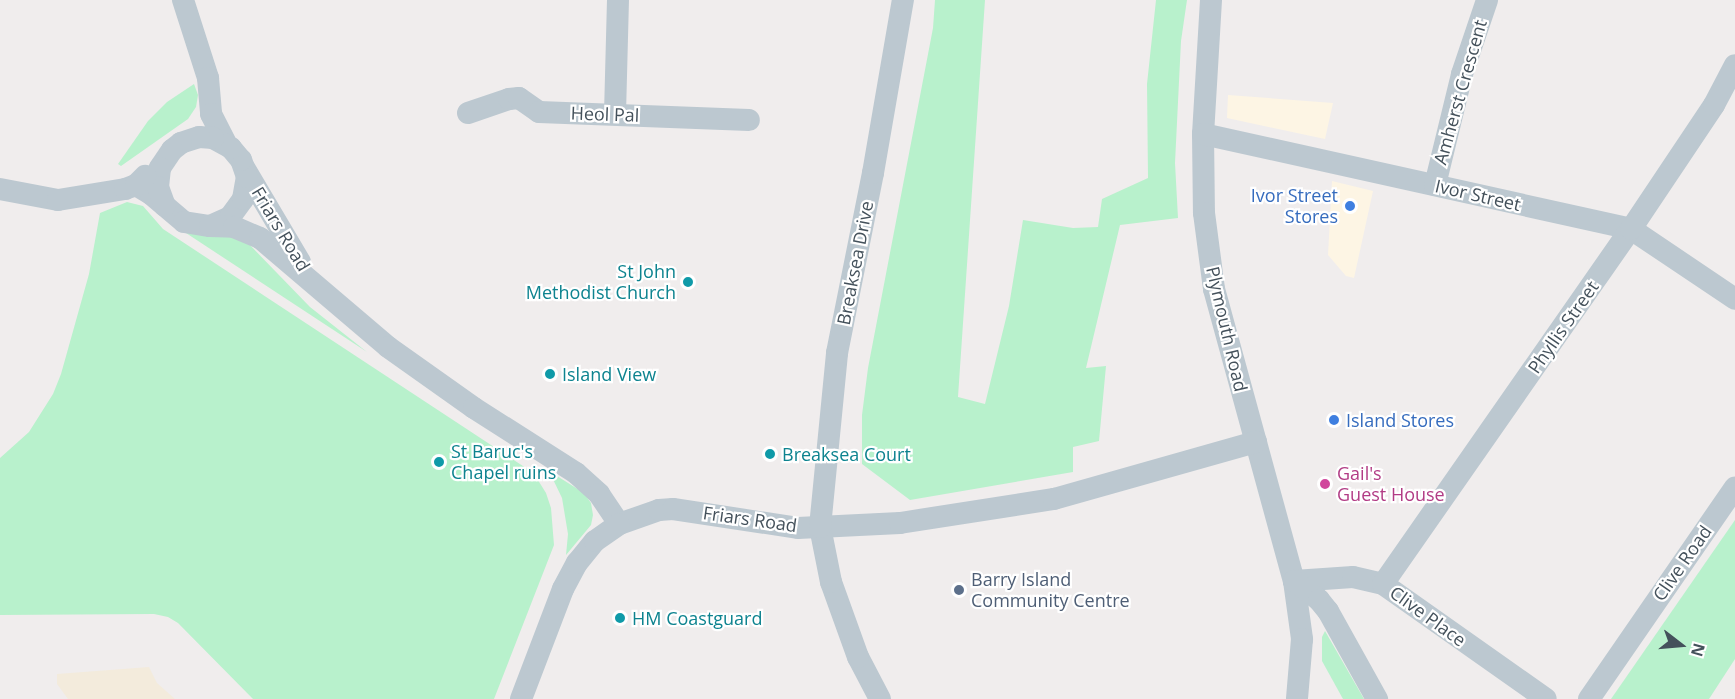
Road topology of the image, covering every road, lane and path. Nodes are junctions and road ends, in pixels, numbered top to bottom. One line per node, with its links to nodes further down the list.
1 (618, 0): 9 (street)
2 (903, 0): 27 (street, Breaksea Drive)
3 (1211, 0): 11 (street, Plymouth Road)
4 (1487, 0): 17 (street, Amherst Crescent)
5 (189, 2): 8 (street)
6 (1735, 65): 21 (street, Phyllis Street)
7 (468, 113): 9 (street, Heol Pal)
8 (211, 114): 12 (street); 13 (street)
9 (615, 114): 10 (street, Heol Pal)
10 (749, 120)
11 (1203, 134): 17 (street, Ivor Street); 24 (street, Plymouth Road)
12 (192, 138): 13 (street); 14 (street)
13 (226, 144): 15 (street)
14 (164, 159): 16 (street); 19 (street)
15 (244, 166): 20 (street); 22 (street, Friars Road)
16 (136, 185): 18 (street); 19 (street)
17 (1435, 185): 21 (street, Ivor Street)
18 (0, 189)
19 (165, 206): 20 (street)
20 (210, 226): 22 (street, Friars Road)
21 (1631, 229): 23 (street, Ivor Street); 29 (street, Phyllis Street)
22 (321, 289): 26 (street, Friars Road)
23 (1735, 299)
24 (1256, 442): 27 (street, Friars Road); 28 (street, Plymouth Road)
25 (1735, 487): 35 (street, Clive Road)
26 (619, 524): 27 (street, Friars Road); 30 (street)
27 (820, 527): 31 (street, Breaksea Drive)
28 (1294, 580): 29 (street, Clive Place); 32 (street, Plymouth Road); 33 (street)
29 (1383, 584): 34 (street, Clive Place)
30 (521, 699)
31 (880, 699)
32 (1297, 699)
33 (1377, 699)
34 (1546, 699)
35 (1589, 699)

